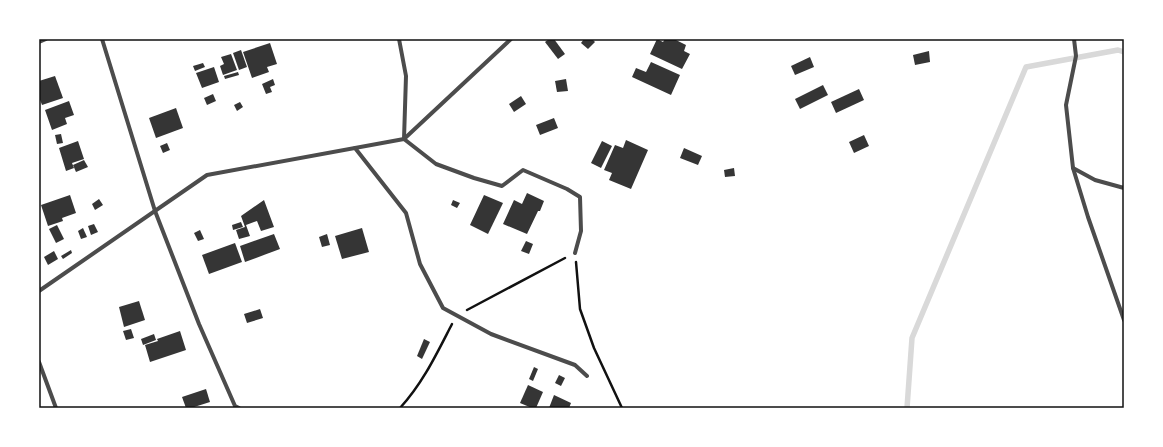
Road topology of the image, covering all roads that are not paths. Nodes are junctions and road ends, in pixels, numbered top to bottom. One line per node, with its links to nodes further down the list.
1 (46, 39): 6 (street)
2 (102, 39): 11 (street)
3 (399, 39): 7 (street)
4 (511, 39): 7 (street)
5 (1074, 39): 9 (street)
6 (39, 42)
7 (404, 139): 8 (street); 12 (street)
8 (355, 148): 11 (street); 16 (street)
9 (1073, 168): 10 (street); 14 (street)
10 (1124, 188)
11 (155, 211): 13 (street); 18 (street)
12 (575, 252)
13 (39, 291)
14 (1124, 320)
15 (39, 362): 17 (street)
16 (587, 376)
17 (56, 408)
18 (239, 408)

